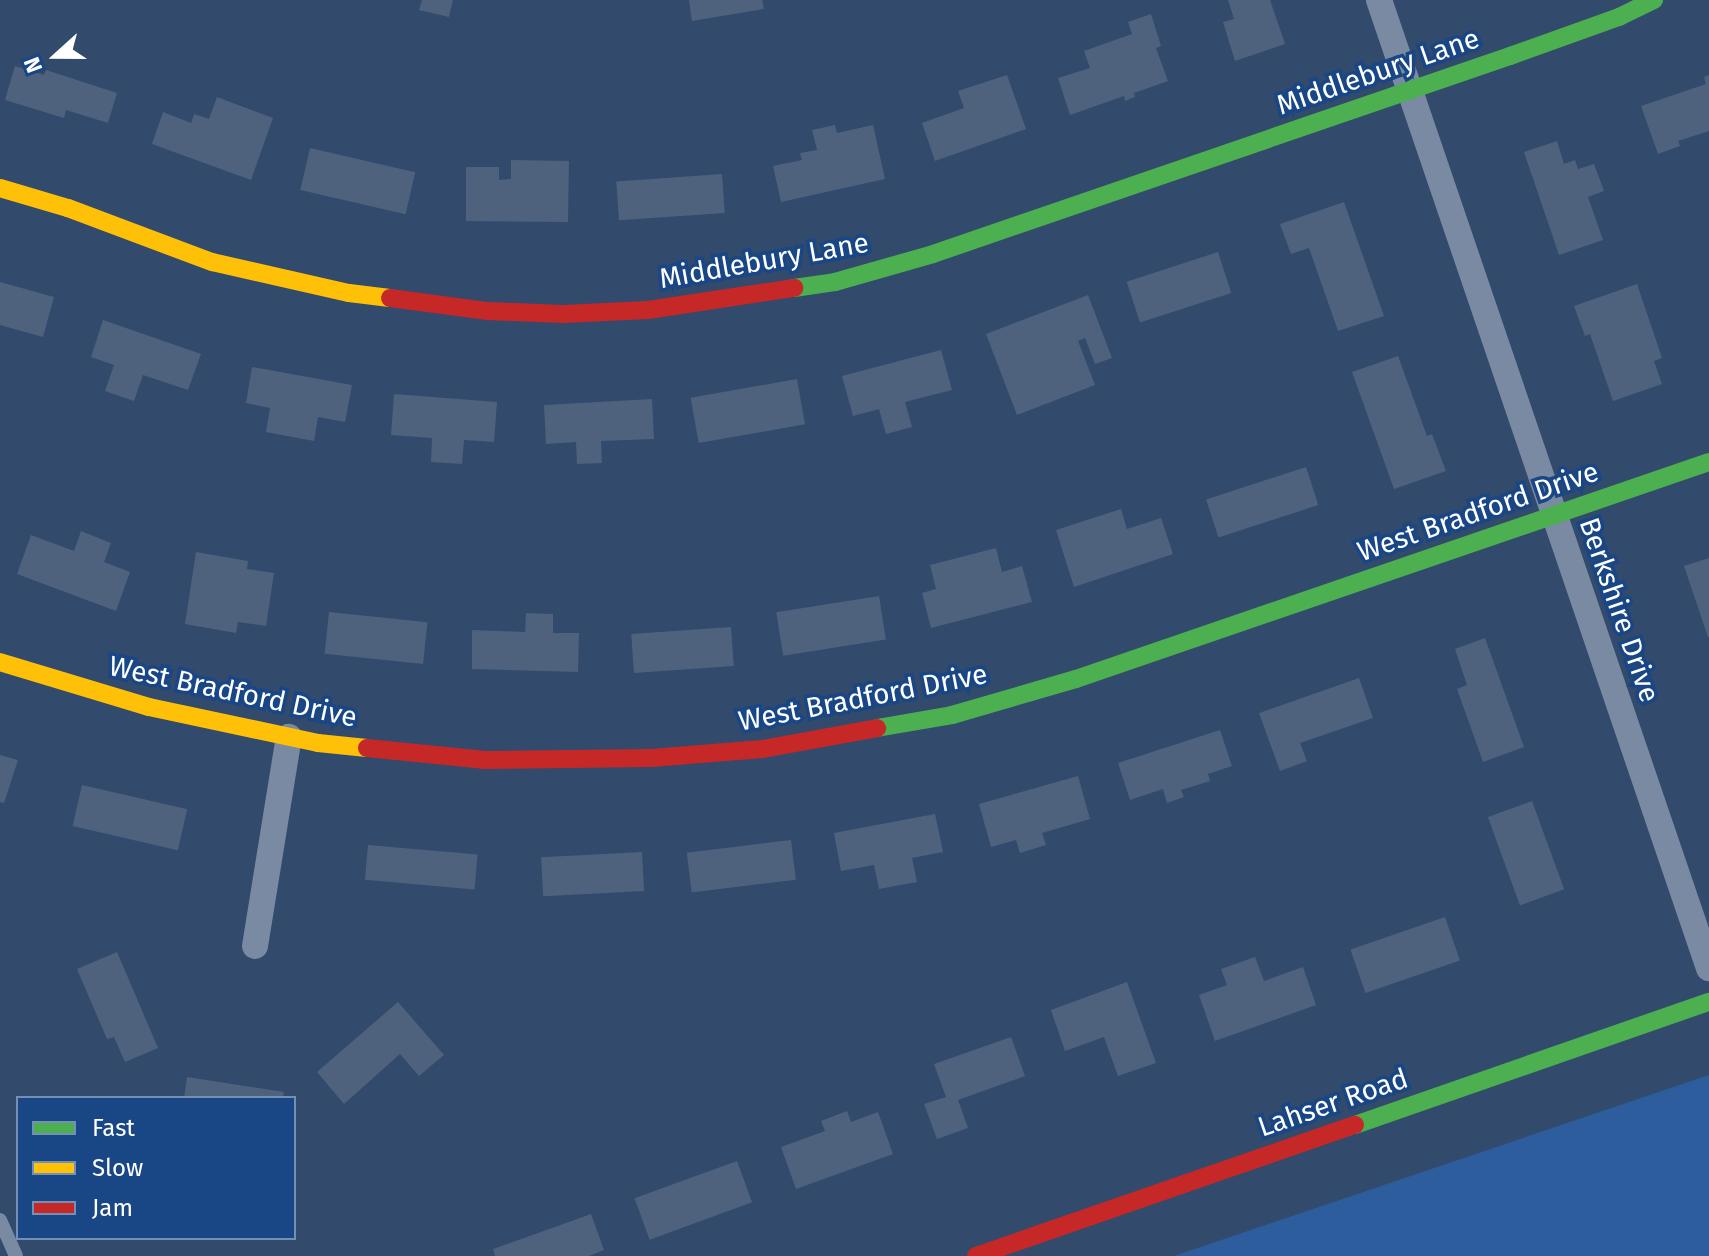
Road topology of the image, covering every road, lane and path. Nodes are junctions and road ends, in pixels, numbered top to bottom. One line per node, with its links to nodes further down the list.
1 (1379, 0): 3 (street, Berkshire Drive)
2 (1654, 0): 3 (street, Middlebury Lane)
3 (1408, 92): 4 (street, Middlebury Lane); 6 (street, Berkshire Drive)
4 (0, 188)
5 (1709, 462): 6 (street, West Bradford Drive)
6 (1552, 516): 8 (street, West Bradford Drive); 10 (street, Berkshire Drive)
7 (0, 662): 8 (street, West Bradford Drive)
8 (289, 737): 9 (street)
9 (255, 946)
10 (1709, 968)
11 (1709, 1002): 14 (street, Lahser Road)
12 (0, 1220): 13 (lane)
13 (16, 1256)
14 (976, 1256)

